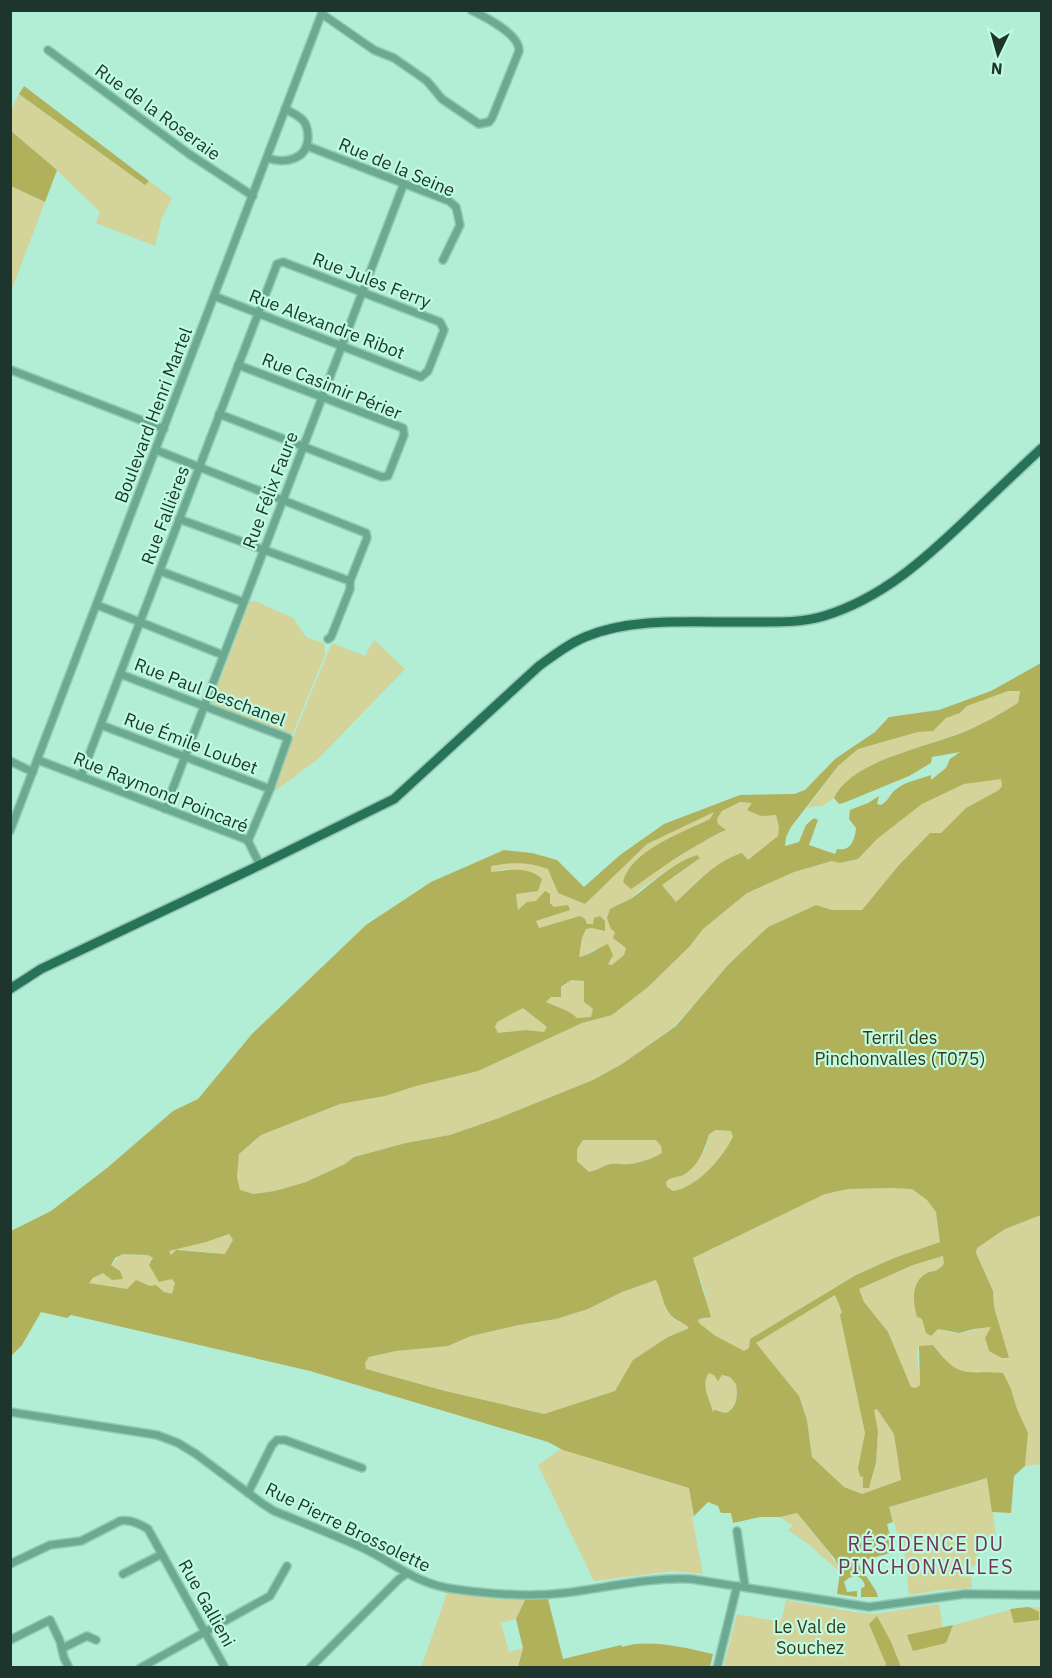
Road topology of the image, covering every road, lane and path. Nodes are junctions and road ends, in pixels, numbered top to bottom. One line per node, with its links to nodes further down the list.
1 (471, 10): 2 (street)
2 (322, 12): 4 (street, Boulevard Henri Martel)
3 (48, 50): 8 (street, Rue de la Roseraie)
4 (285, 110): 5 (street); 6 (street, Boulevard Henri Martel)
5 (307, 146): 6 (street); 7 (street, Rue de la Seine)
6 (267, 158): 8 (street, Boulevard Henri Martel)
7 (404, 183): 9 (street, Rue de la Seine); 11 (street, Rue Félix Faure)
8 (253, 196): 12 (street, Boulevard Henri Martel)
9 (444, 260)
10 (278, 264): 11 (street, Rue Jules Ferry); 13 (street, Rue Fallières)
11 (362, 292): 14 (street, Rue Félix Faure); 17 (street, Rue Jules Ferry)
12 (214, 296): 13 (street, Rue Alexandre Ribot); 20 (street, Boulevard Henri Martel)
13 (258, 314): 14 (street, Rue Alexandre Ribot); 15 (street, Rue Fallières)
14 (342, 346): 17 (street, Rue Alexandre Ribot); 18 (street, Rue Félix Faure)
15 (238, 365): 18 (street, Rue Casimir Périer); 19 (street, Rue Fallières)
16 (11, 370): 20 (street)
17 (428, 371)
18 (321, 397): 21 (street, Rue Félix Faure); 21 (street, Rue Casimir Périer)
19 (219, 414): 21 (street); 24 (street, Rue Fallières)
20 (164, 429): 23 (street, Boulevard Henri Martel)
21 (303, 447): 25 (street, Rue Félix Faure)
22 (1041, 448): 47 (main road)
23 (156, 450): 24 (street); 31 (street, Boulevard Henri Martel)
24 (199, 468): 25 (street); 26 (street, Rue Fallières)
25 (282, 500): 27 (street, Rue Félix Faure); 29 (street)
26 (179, 519): 27 (street); 28 (street, Rue Fallières)
27 (263, 551): 29 (street); 30 (street, Rue Félix Faure)
28 (160, 571): 30 (street); 32 (street, Rue Fallières)
29 (350, 581): 33 (street)
30 (243, 602): 34 (street, Rue Félix Faure)
31 (97, 605): 32 (street); 39 (street, Boulevard Henri Martel)
32 (140, 622): 34 (street); 35 (street, Rue Fallières)
33 (328, 639)
34 (223, 655): 36 (street, Rue Félix Faure)
35 (120, 674): 36 (street, Rue Paul Deschanel); 37 (street, Rue Fallières)
36 (204, 705): 38 (street, Rue Félix Faure); 43 (street, Rue Paul Deschanel)
37 (101, 725): 38 (street, Rue Émile Loubet); 42 (street, Rue Fallières)
38 (184, 756): 43 (street, Rue Émile Loubet); 44 (street, Rue Félix Faure)
39 (38, 760): 41 (street, Boulevard Henri Martel); 42 (street, Rue Raymond Poincaré)
40 (10, 761): 41 (street)
41 (33, 772): 45 (street, Boulevard Henri Martel)
42 (81, 776): 44 (street, Rue Raymond Poincaré)
43 (270, 789): 46 (street)
44 (165, 809): 46 (street, Rue Raymond Poincaré)
45 (10, 831)
46 (248, 841): 47 (street, Rue Raymond Poincaré)
47 (260, 865): 48 (main road)
48 (10, 989)
49 (10, 1412): 51 (street, Rue Pierre Brossolette)
50 (362, 1468): 51 (street)
51 (248, 1494): 57 (street, Rue Pierre Brossolette)
52 (737, 1531): 58 (street)
53 (162, 1554): 54 (street, Rue Gallieni); 56 (street, Rue Gallieni); 60 (street, Rue Gallieni)
54 (10, 1564)
55 (287, 1566): 60 (street)
56 (123, 1574)
57 (406, 1574): 58 (street, Rue Pierre Brossolette); 67 (street)
58 (741, 1586): 59 (street, Rue Pierre Brossolette); 68 (street)
59 (1041, 1595)
60 (204, 1632): 65 (street); 66 (street, Rue Gallieni)
61 (10, 1640): 63 (street)
62 (96, 1640): 63 (street)
63 (63, 1648): 64 (street)
64 (69, 1668)
65 (140, 1668)
66 (225, 1668)
67 (310, 1668)
68 (717, 1668)

